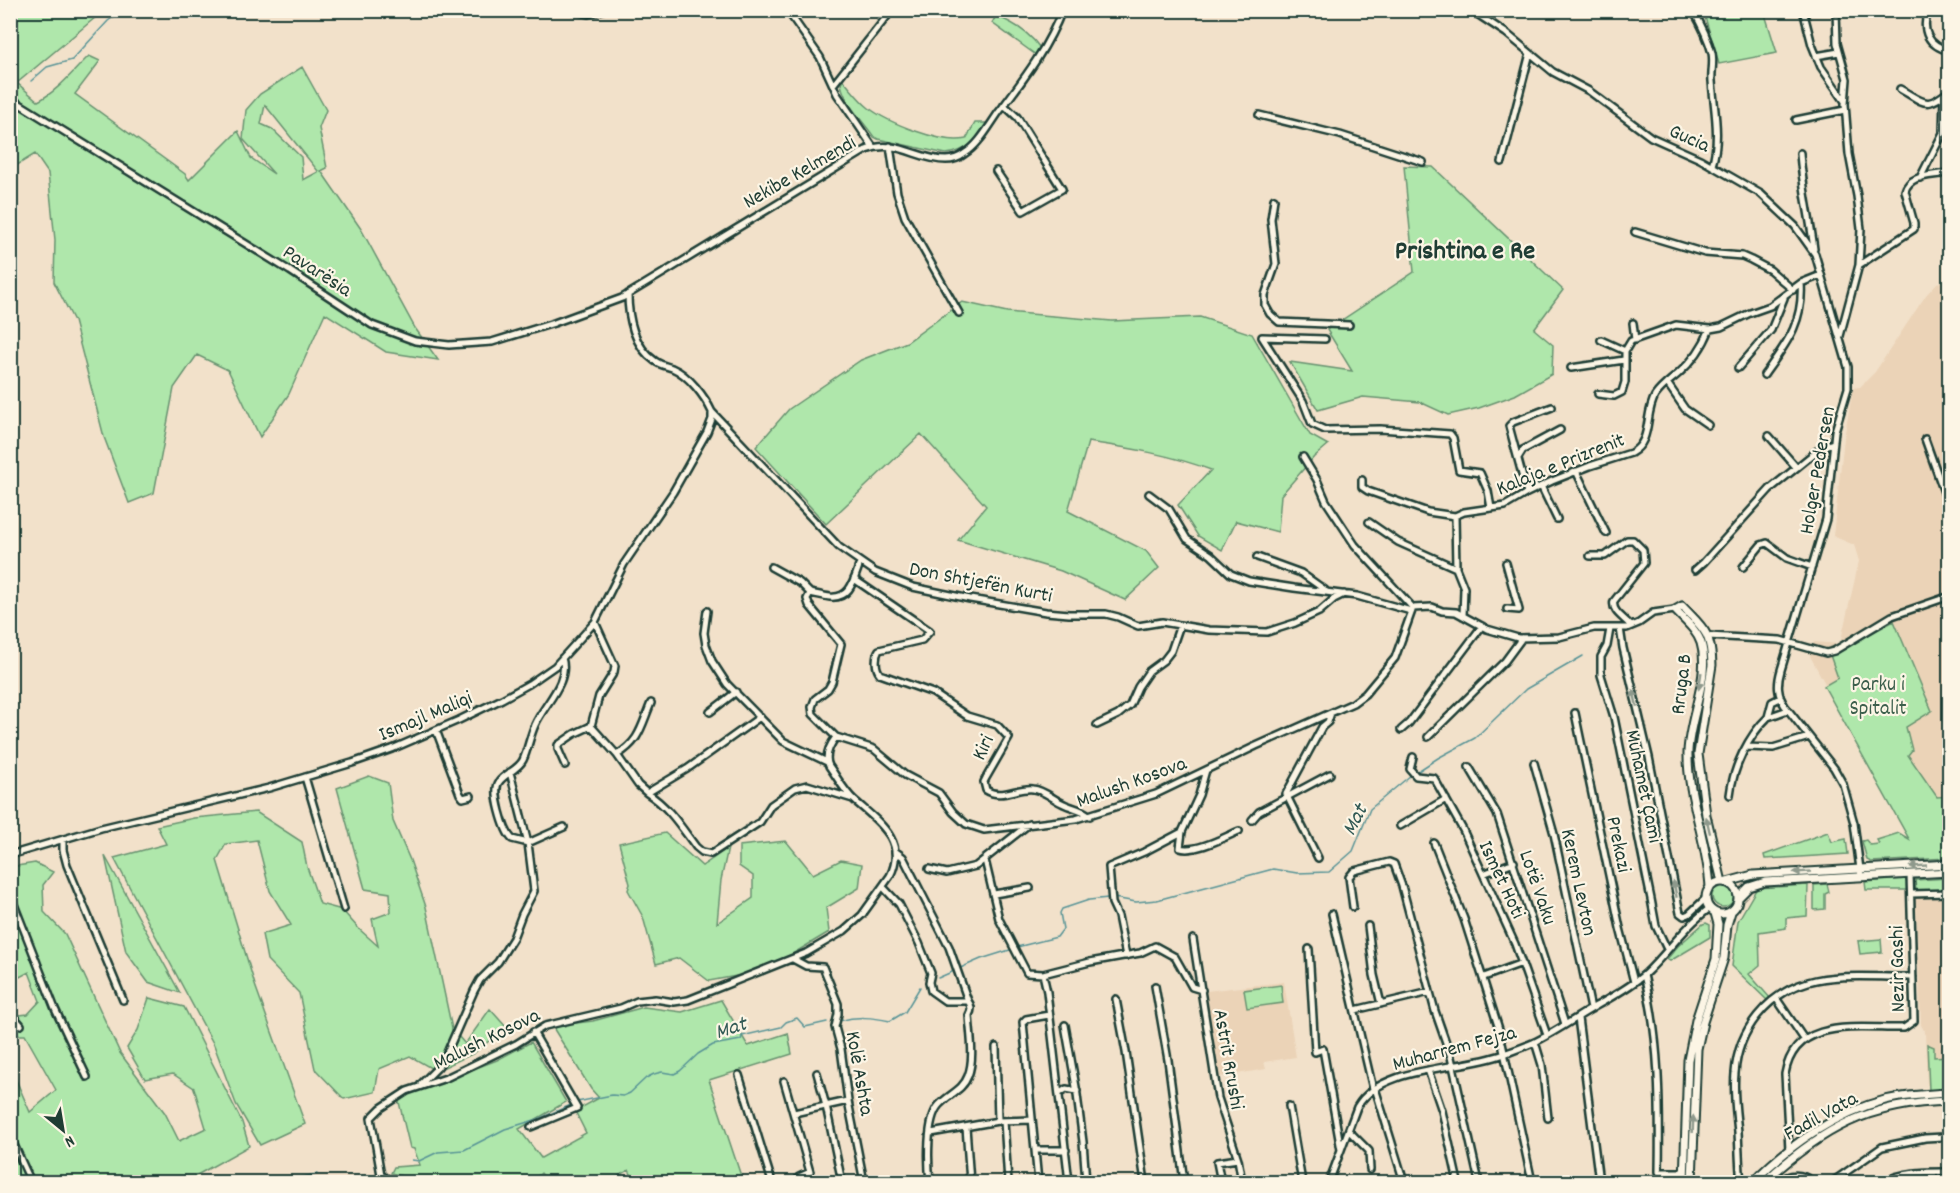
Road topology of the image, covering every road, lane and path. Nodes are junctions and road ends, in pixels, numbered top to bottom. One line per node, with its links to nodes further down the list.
1 (571, 10): 2 (street)
2 (602, 10)
3 (787, 10): 15 (street)
4 (892, 10): 15 (street)
5 (1062, 10): 21 (street, Nekibe Kelmendi)
6 (1471, 10): 12 (street, Gucia)
7 (1693, 10): 30 (street)
8 (1803, 10): 14 (street)
9 (1836, 10): 13 (street, Holger Pedersen)
10 (1928, 10): 11 (street)
11 (1950, 51)
12 (1530, 52): 29 (street); 30 (street, Gucia)
13 (1839, 52): 14 (street); 20 (street, Holger Pedersen)
14 (1816, 56): 20 (street)
15 (833, 85): 26 (street)
16 (1900, 89): 18 (street)
17 (1950, 90): 18 (street)
18 (1944, 95): 33 (street)
19 (10, 98): 42 (street, Pavarësia)
20 (1844, 100): 22 (street, Holger Pedersen)
21 (1004, 105): 25 (street, Nekibe Kelmendi); 31 (street)
22 (1845, 110): 24 (street); 37 (street, Holger Pedersen)
23 (1259, 115): 28 (street)
24 (1796, 120)
25 (890, 146): 26 (street, Nekibe Kelmendi); 44 (street)
26 (873, 147): 40 (street, Nekibe Kelmendi)
27 (1800, 153): 36 (street)
28 (1423, 162)
29 (1502, 162)
30 (1712, 165): 36 (street, Gucia)
31 (996, 171)
32 (1950, 172): 33 (street)
33 (1920, 178): 37 (street)
34 (1274, 199): 46 (street)
35 (1635, 232): 41 (street)
36 (1815, 254): 38 (street, Gucia)
37 (1859, 265): 48 (street, Holger Pedersen)
38 (1821, 275): 39 (street); 48 (street, Gucia)
39 (1801, 283): 41 (street); 56 (street)
40 (636, 290): 42 (street, Pavarësia)
41 (1793, 290): 43 (street)
42 (628, 294): 60 (street, Don Shtjefën Kurti)
43 (1784, 298): 47 (street); 55 (street)
44 (959, 313)
45 (1633, 323): 51 (street)
46 (1349, 325)
47 (1710, 329): 51 (street); 57 (street, Kalaja e Prizrenit)
48 (1840, 338): 65 (street, Holger Pedersen)
49 (1325, 339): 74 (street)
50 (1600, 340): 52 (street)
51 (1635, 340): 52 (street)
52 (1625, 351): 53 (street)
53 (1624, 360): 54 (street); 58 (street)
54 (1571, 368)
55 (1738, 368)
56 (1764, 375)
57 (1667, 383): 61 (street); 69 (street, Kalaja e Prizrenit)
58 (1598, 394)
59 (1552, 407): 67 (street)
60 (712, 412): 83 (street, Don Shtjefën Kurti); 99 (street, Ismajl Maliqi)
61 (1708, 425)
62 (1560, 430): 67 (street)
63 (1769, 436): 68 (street)
64 (1925, 439): 75 (street)
65 (1833, 443): 68 (street); 86 (street, Holger Pedersen)
66 (1303, 457): 95 (street)
67 (1517, 460): 72 (street)
68 (1796, 467): 88 (street)
69 (1576, 471): 71 (street, Kalaja e Prizrenit); 79 (street)
70 (1362, 480): 76 (street, Kalaja e Prizrenit)
71 (1541, 486): 72 (street, Kalaja e Prizrenit); 77 (street)
72 (1527, 493): 74 (street, Kalaja e Prizrenit)
73 (1149, 494): 90 (street)
74 (1491, 508): 76 (street, Kalaja e Prizrenit)
75 (1950, 509)
76 (1455, 516): 87 (street)
77 (1557, 519)
78 (1369, 522): 87 (street)
79 (1606, 533)
80 (1590, 556): 101 (street)
81 (1257, 557): 90 (street)
82 (1506, 562): 94 (street)
83 (860, 563): 89 (street); 100 (street, Don Shtjefën Kurti)
84 (771, 567): 91 (street)
85 (1743, 567): 86 (street)
86 (1812, 567): 107 (street, Holger Pedersen)
87 (1456, 568): 98 (street)
88 (1695, 570)
89 (854, 579): 91 (street); 142 (street, Kiri)
90 (1326, 591): 92 (street)
91 (810, 593): 122 (street)
92 (1344, 594): 95 (street); 100 (street, Don Shtjefën Kurti)
93 (1950, 596): 107 (street)
94 (1507, 609)
95 (1412, 610): 98 (street); 115 (street, Malush Kosova)
96 (1675, 610): 101 (street); 105 (main road, Rruga B); 166 (main road, Rruga B, one-way to 166)
97 (708, 611): 109 (street)
98 (1463, 616): 102 (street)
99 (595, 622): 108 (street, Ismajl Maliqi); 119 (street)
100 (1180, 625): 118 (street)
101 (1630, 625): 103 (street)
102 (1482, 626): 106 (street); 121 (street)
103 (1620, 628): 104 (street); 172 (street, one-way to 103)
104 (1610, 629): 106 (street); 181 (street, Muhamet Çami)
105 (1708, 636): 107 (street); 163 (main road, Rruga B, one-way to 105)
106 (1522, 638): 123 (street)
107 (1789, 642): 110 (street, Holger Pedersen)
108 (562, 658): 120 (street, Ismajl Maliqi); 133 (street)
109 (736, 692): 113 (street); 116 (street)
110 (1780, 698): 112 (street); 117 (street)
111 (651, 703): 126 (street)
112 (1788, 710): 117 (street); 124 (street)
113 (710, 712)
114 (1575, 712): 189 (street, Prekazi)
115 (1331, 713): 132 (street, Malush Kosova); 139 (street)
116 (760, 717): 128 (street); 136 (street)
117 (1768, 717): 125 (street)
118 (1097, 724)
119 (591, 726): 126 (street); 130 (street)
120 (436, 730): 135 (street, Ismajl Maliqi); 138 (street)
121 (1401, 730)
122 (836, 736): 128 (street); 144 (street, Malush Kosova)
123 (1428, 737)
124 (1809, 737): 125 (street); 160 (street)
125 (1747, 747): 137 (street)
126 (617, 755): 136 (street)
127 (1413, 757): 141 (street, Ismet Hoti)
128 (827, 762): 140 (street)
129 (1534, 763): 198 (street, Kerem Levton)
130 (565, 765)
131 (1469, 766): 156 (street, Lotë Vaku)
132 (1206, 770): 142 (street, Malush Kosova); 148 (street)
133 (510, 772): 150 (street); 150 (street)
134 (1330, 774): 139 (street)
135 (305, 777): 149 (street, Ismajl Maliqi); 174 (street)
136 (647, 793): 140 (street)
137 (1730, 795)
138 (471, 796)
139 (1287, 796): 143 (street); 154 (street)
140 (853, 799): 152 (street)
141 (1446, 799): 145 (street); 161 (street, Ismet Hoti)
142 (1090, 816): 144 (street, Malush Kosova)
143 (1252, 820)
144 (1030, 824): 155 (street)
145 (1400, 826)
146 (564, 827): 150 (street)
147 (1239, 831): 148 (street)
148 (1182, 832): 182 (street)
149 (63, 839): 153 (street, Ismajl Maliqi); 195 (street)
150 (528, 843): 218 (street)
151 (1434, 843): 187 (street)
152 (895, 851): 164 (street, Malush Kosova); 196 (street)
153 (10, 855)
154 (1318, 858)
155 (985, 860): 158 (street); 169 (street)
156 (1514, 862): 161 (street); 203 (street, Lotë Vaku)
157 (1950, 864): 160 (main road, one-way to 160)
158 (929, 869)
159 (1950, 872): 162 (main road)
160 (1860, 873): 162 (main road); 163 (main road, one-way to 163); 171 (main road)
161 (1483, 874): 184 (street, Ismet Hoti)
162 (1910, 874): 170 (street, Nezir Gashi)
163 (1725, 882): 166 (main road); 171 (main road)
164 (883, 887): 183 (street, Malush Kosova); 196 (street)
165 (1030, 888): 169 (street)
166 (1710, 888): 172 (main road)
167 (1950, 893): 170 (street)
168 (10, 894): 216 (street)
169 (994, 894): 185 (street)
170 (1911, 894): 188 (street, Nezir Gashi)
171 (1739, 897): 176 (main road)
172 (1706, 898): 175 (main road)
173 (1353, 906): 192 (street)
174 (344, 909)
175 (1712, 910): 176 (main road); 181 (street, Muharrem Fejza); 243 (main road)
176 (1731, 912): 269 (main road, one-way to 176)
177 (1332, 914): 199 (street)
178 (1368, 926): 197 (street)
179 (1193, 939): 191 (street, Astrit Rrushi)
180 (1309, 949): 240 (street)
181 (1667, 949): 186 (street, Muharrem Fejza)
182 (1126, 956): 185 (street); 191 (street)
183 (793, 958): 206 (street, Malush Kosova); 223 (street, Kolë Ashta)
184 (1521, 963): 187 (street); 207 (street, Ismet Hoti)
185 (1043, 974): 201 (street)
186 (1644, 975): 189 (street, Muharrem Fejza); 243 (street)
187 (1484, 977): 211 (street)
188 (1913, 977): 193 (street); 208 (street, Nezir Gashi)
189 (1634, 982): 198 (street, Muharrem Fejza)
190 (1155, 986): 258 (street)
191 (1202, 990): 241 (street, Astrit Rrushi)
192 (1430, 992): 197 (street); 212 (street)
193 (1776, 998): 208 (street); 270 (street)
194 (1116, 999): 257 (street)
195 (123, 1000)
196 (968, 1001): 234 (street)
197 (1381, 1004): 199 (street)
198 (1591, 1009): 202 (street, Muharrem Fejza)
199 (1355, 1010): 219 (street)
200 (10, 1012): 204 (street)
201 (1049, 1015): 221 (street); 229 (street)
202 (1578, 1018): 203 (street, Muharrem Fejza); 267 (street)
203 (1565, 1024): 207 (street, Muharrem Fejza)
204 (21, 1025)
205 (1065, 1025): 220 (street)
206 (533, 1032): 218 (street, Malush Kosova); 231 (street)
207 (1546, 1035): 209 (street, Muharrem Fejza)
208 (1804, 1039): 239 (street)
209 (1535, 1042): 211 (street, Muharrem Fejza); 228 (street)
210 (996, 1047): 230 (street)
211 (1504, 1054): 212 (street, Muharrem Fejza); 266 (street)
212 (1453, 1066): 213 (street, Muharrem Fejza); 265 (street)
213 (1428, 1070): 219 (street, Muharrem Fejza); 264 (street)
214 (817, 1073): 225 (street)
215 (739, 1075): 247 (street)
216 (87, 1077)
217 (784, 1081): 227 (street)
218 (419, 1085): 246 (street, Malush Kosova)
219 (1374, 1089): 233 (street, Muharrem Fejza); 263 (street)
220 (1077, 1090): 221 (street); 256 (street)
221 (1059, 1093): 238 (street)
222 (1950, 1094): 239 (main road, Fadil Vata)
223 (848, 1101): 225 (street); 250 (street, Kolë Ashta)
224 (1950, 1101): 272 (main road, Fadil Vata)
225 (826, 1106): 227 (street); 249 (street)
226 (1289, 1106): 261 (street)
227 (794, 1113): 248 (street)
228 (1548, 1118)
229 (1032, 1120): 230 (street); 237 (street)
230 (1001, 1121): 232 (street); 253 (street)
231 (531, 1127)
232 (966, 1127): 234 (street); 252 (street)
233 (1349, 1131): 240 (street, Muharrem Fejza); 242 (street)
234 (931, 1133): 251 (street)
235 (10, 1136): 245 (street)
236 (1943, 1137): 275 (street)
237 (1035, 1150): 238 (street); 254 (street)
238 (1066, 1150): 255 (street)
239 (1789, 1150): 271 (main road, Fadil Vata)
240 (1341, 1152): 262 (street, Muharrem Fejza)
241 (1238, 1159): 259 (street); 260 (street, Astrit Rrushi)
242 (1370, 1170)
243 (1684, 1172): 268 (main road)
244 (1950, 1172): 276 (street)
245 (31, 1182)
246 (393, 1182)
247 (772, 1182)
248 (797, 1182)
249 (842, 1182)
250 (864, 1182)
251 (930, 1182)
252 (970, 1182)
253 (1008, 1182)
254 (1038, 1182)
255 (1069, 1182)
256 (1086, 1182)
257 (1145, 1182)
258 (1184, 1182)
259 (1221, 1182)
260 (1242, 1182)
261 (1302, 1182)
262 (1329, 1182)
263 (1404, 1182)
264 (1458, 1182)
265 (1479, 1182)
266 (1532, 1182)
267 (1599, 1182)
268 (1684, 1182)
269 (1692, 1182)
270 (1741, 1182)
271 (1753, 1182)
272 (1764, 1182)
273 (1779, 1182): 274 (street)
274 (1813, 1182)
275 (1832, 1182)
276 (1884, 1182)

